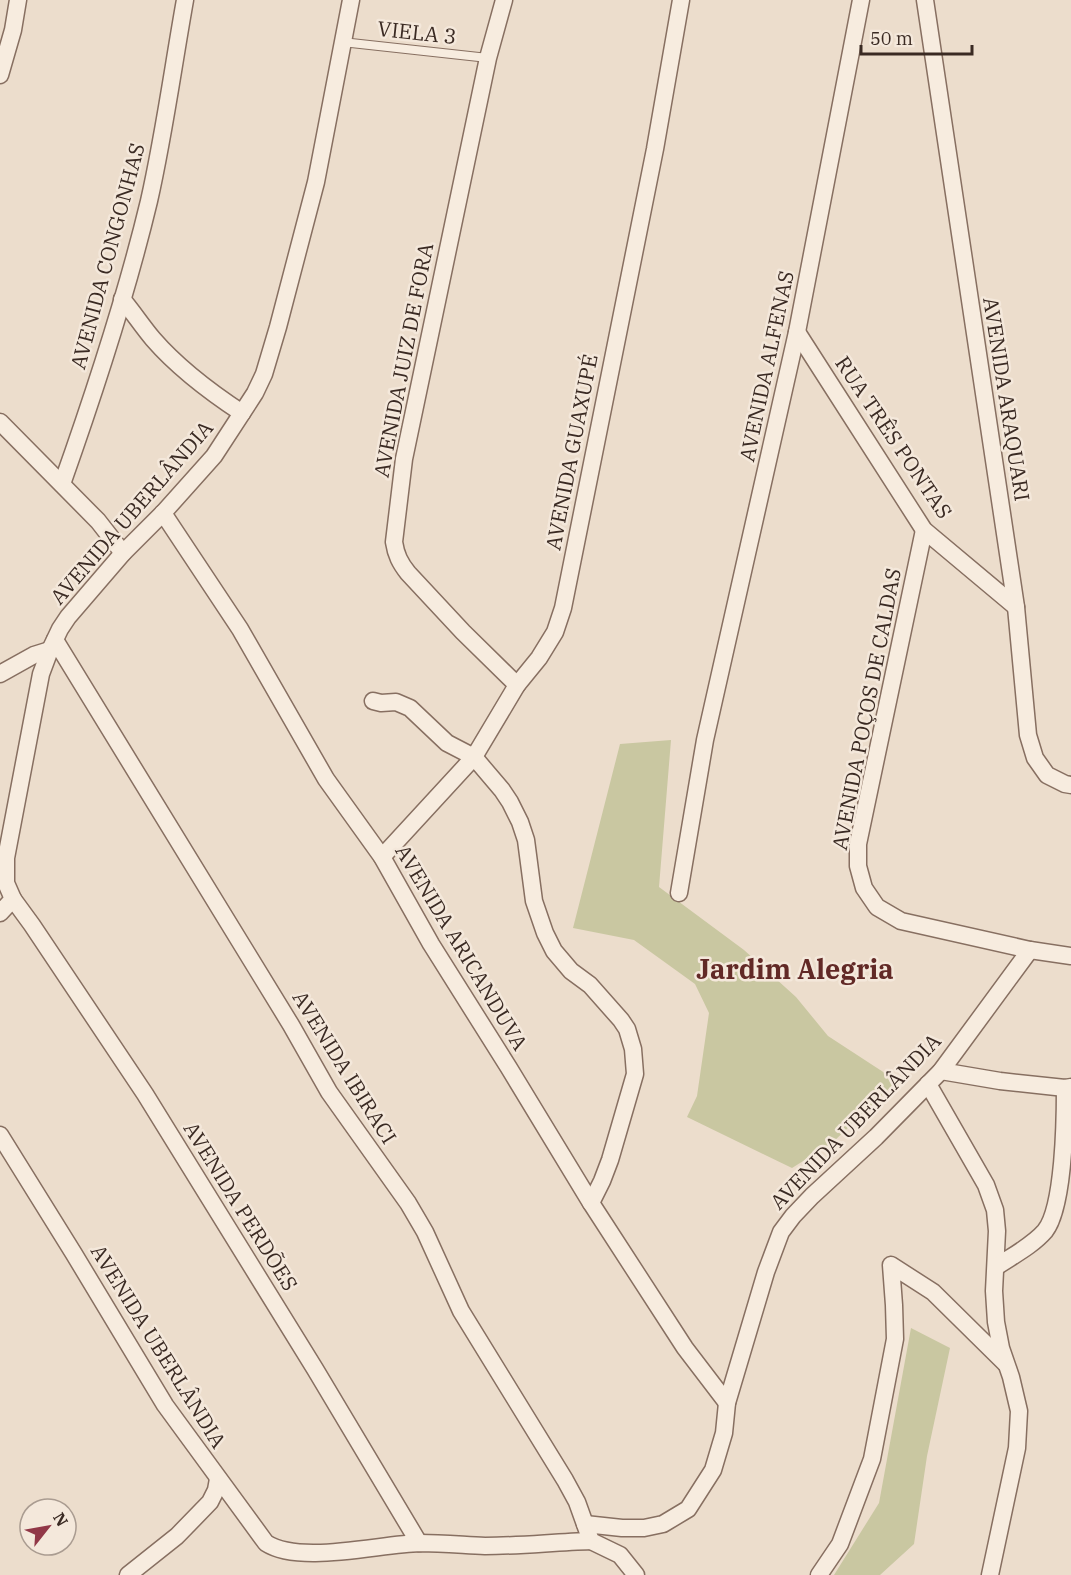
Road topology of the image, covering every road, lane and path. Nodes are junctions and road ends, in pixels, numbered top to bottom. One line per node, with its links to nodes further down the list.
1 (18, 0): 10 (street)
2 (185, 0): 11 (street, AVENIDA CONGONHAS)
3 (351, 0): 8 (street, AVENIDA UBERLÂNDIA)
4 (504, 0): 9 (street, AVENIDA JUIZ DE FORA)
5 (681, 0): 22 (street, AVENIDA GUAXUPÉ)
6 (861, 0): 12 (street, AVENIDA ALFENAS)
7 (925, 0): 19 (street, AVENIDA ARAQUARI)
8 (342, 42): 9 (lane, VIELA 3); 13 (street, AVENIDA UBERLÂNDIA)
9 (488, 58): 22 (street, AVENIDA JUIZ DE FORA)
10 (0, 75)
11 (122, 299): 13 (street); 15 (street, AVENIDA CONGONHAS)
12 (797, 332): 17 (street, RUA TRÊS PONTAS); 28 (street, AVENIDA ALFENAS)
13 (242, 413): 16 (street, AVENIDA UBERLÂNDIA)
14 (0, 422): 15 (street)
15 (62, 484): 18 (street)
16 (163, 513): 18 (street, AVENIDA UBERLÂNDIA); 26 (street, AVENIDA ARICANDUVA)
17 (924, 530): 19 (street, RUA TRÊS PONTAS); 30 (street, AVENIDA POÇOS DE CALDAS)
18 (123, 553): 20 (street, AVENIDA UBERLÂNDIA)
19 (1016, 607): 25 (street, AVENIDA ARAQUARI)
20 (52, 645): 21 (street); 27 (street, AVENIDA UBERLÂNDIA); 41 (street, AVENIDA IBIRACI)
21 (0, 674)
22 (518, 685): 24 (street, AVENIDA GUAXUPÉ)
23 (373, 701): 24 (street)
24 (474, 757): 26 (street, AVENIDA GUAXUPÉ); 36 (street)
25 (1071, 785)
26 (382, 857): 36 (street, AVENIDA ARICANDUVA)
27 (6, 892): 29 (street); 43 (street, AVENIDA PERDÕES)
28 (679, 893)
29 (0, 913)
30 (1030, 950): 31 (street, AVENIDA POÇOS DE CALDAS); 32 (street, AVENIDA UBERLÂNDIA)
31 (1071, 956)
32 (941, 1071): 33 (street, AVENIDA UBERLÂNDIA); 34 (street)
33 (928, 1084): 37 (street); 39 (street, AVENIDA UBERLÂNDIA)
34 (1068, 1088): 37 (street)
35 (0, 1135): 40 (street, AVENIDA UBERLÂNDIA)
36 (591, 1203): 39 (street, AVENIDA ARICANDUVA)
37 (996, 1267): 38 (street)
38 (1006, 1364): 46 (street); 47 (street)
39 (727, 1403): 41 (street, AVENIDA UBERLÂNDIA)
40 (218, 1479): 43 (street, AVENIDA UBERLÂNDIA); 44 (street)
41 (585, 1524): 42 (street, AVENIDA IBIRACI)
42 (591, 1541): 43 (street, AVENIDA UBERLÂNDIA); 45 (street)
43 (419, 1543)
44 (128, 1575)
45 (636, 1575)
46 (819, 1575)
47 (990, 1575)

